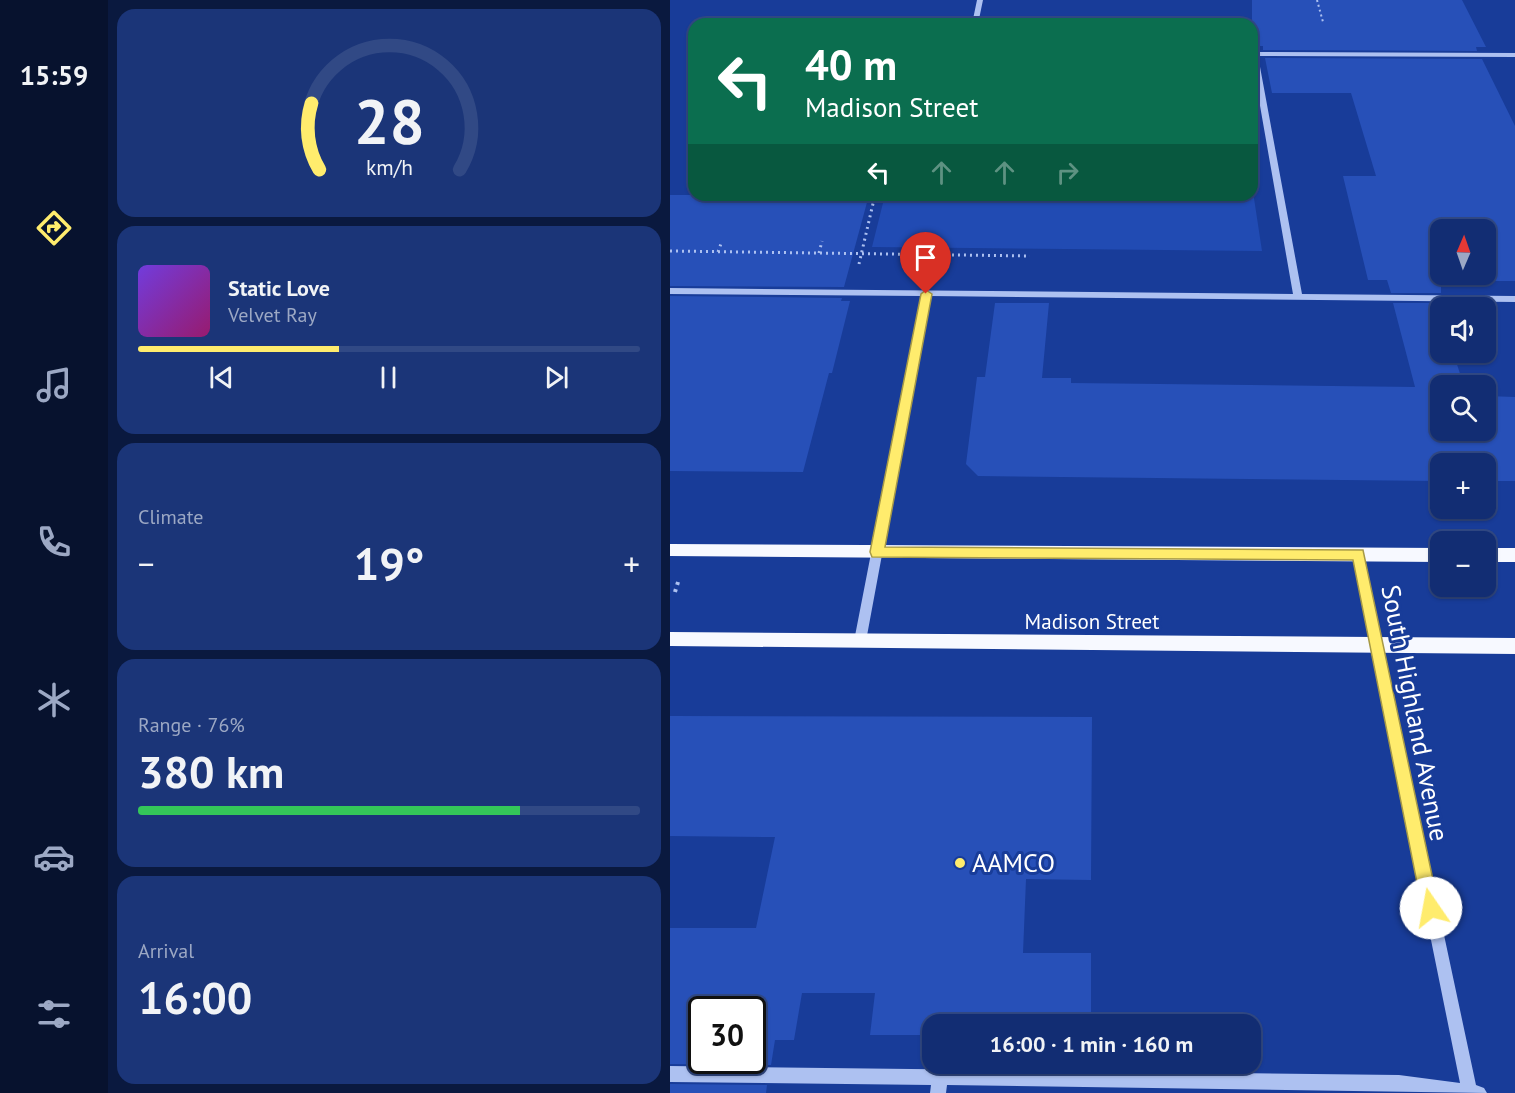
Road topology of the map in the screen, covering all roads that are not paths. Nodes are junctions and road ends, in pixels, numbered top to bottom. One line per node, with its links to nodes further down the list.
1 (980, 0): 2 (street)
2 (976, 18)
3 (1258, 54): 4 (street)
4 (1514, 55)
5 (1258, 81): 8 (street)
6 (670, 291): 7 (street)
7 (926, 294): 8 (street); 11 (street)
8 (1298, 297): 9 (street)
9 (1514, 299)
10 (670, 550): 11 (main road)
11 (877, 552): 12 (main road); 17 (street)
12 (1358, 555): 13 (main road); 18 (street, South Highland Avenue)
13 (1430, 555)
14 (1496, 555): 15 (main road)
15 (1514, 555)
16 (670, 639): 17 (main road, Madison Street)
17 (860, 641): 18 (main road, Madison Street)
18 (1377, 645): 19 (main road, Madison Street); 22 (street, South Highland Avenue)
19 (1514, 646)
20 (670, 1074): 21 (street)
21 (939, 1085): 22 (street)
22 (1473, 1093)

